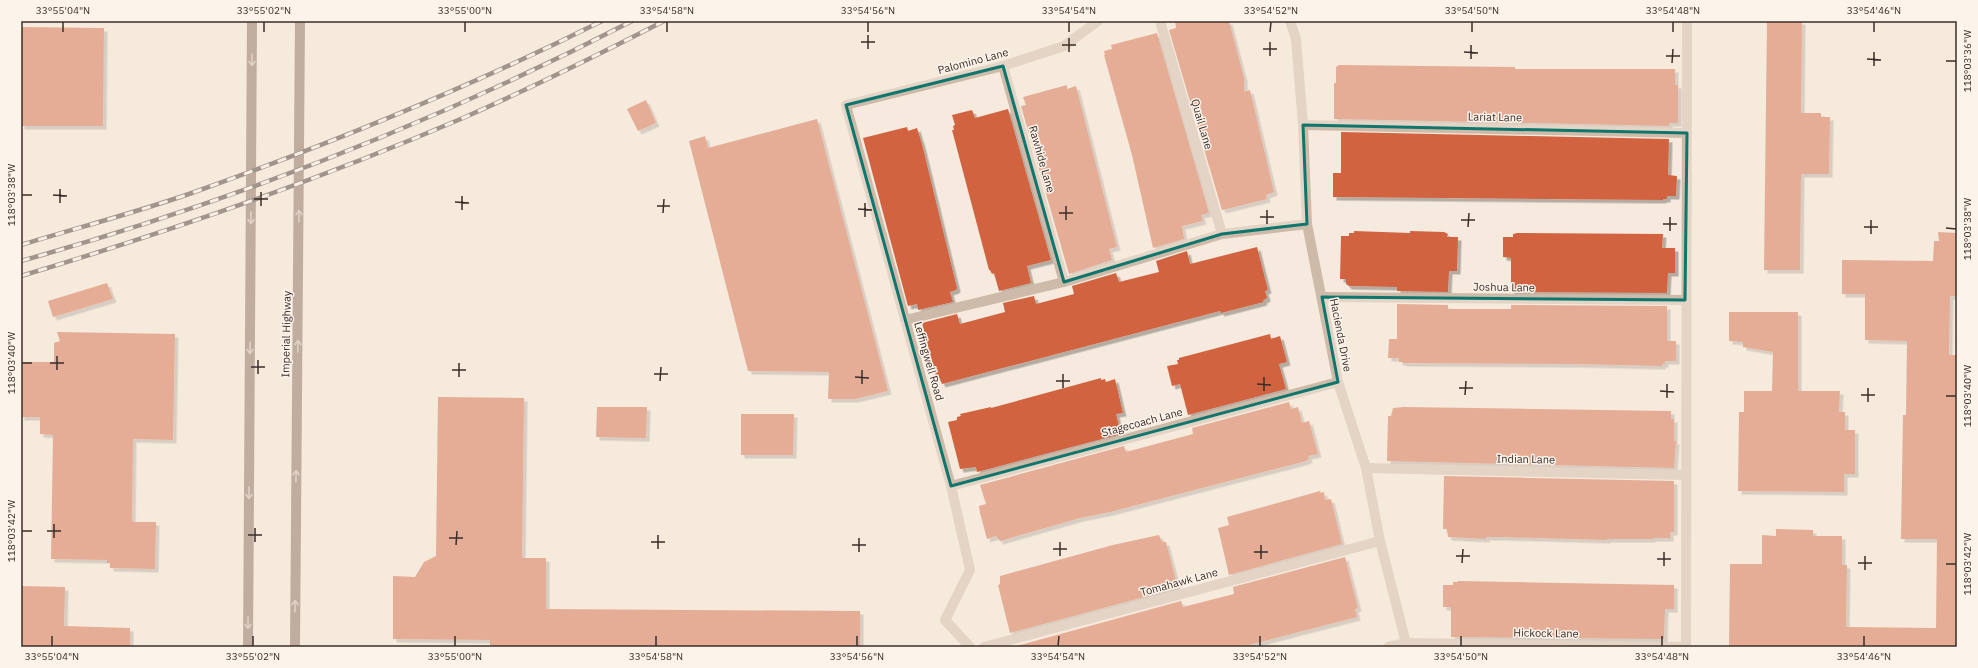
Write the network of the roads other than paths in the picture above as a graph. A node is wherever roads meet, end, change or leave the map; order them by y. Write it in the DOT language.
graph roads {
  1 [pos="252,21"];
  2 [pos="300,21"];
  3 [pos="1098,21"];
  4 [pos="1160,21"];
  5 [pos="1290,21"];
  6 [pos="1687,21"];
  7 [pos="1003,66"];
  8 [pos="846,105"];
  9 [pos="1303,125"];
  10 [pos="1687,133"];
  11 [pos="1307,224"];
  12 [pos="1222,234"];
  13 [pos="1064,282"];
  14 [pos="1322,297"];
  15 [pos="1686,300"];
  16 [pos="905,320"];
  17 [pos="1338,382"];
  18 [pos="1366,468"];
  19 [pos="1685,474"];
  20 [pos="951,486"];
  21 [pos="1380,541"];
  22 [pos="1407,645"];
  23 [pos="248,647"];
  24 [pos="295,647"];
  25 [pos="970,647"];
  26 [pos="984,647"];
  27 [pos="1388,647"];
  28 [pos="1686,647"];
  1 -- 23 [label="main road, one-way"];
  24 -- 2 [label="main road, Imperial Highway, one-way"];
  3 -- 7 [label="street, Palomino Lane"];
  4 -- 12 [label="street, Quail Lane"];
  5 -- 9 [label="street, Hacienda Drive"];
  6 -- 10 [label="street"];
  7 -- 8 [label="street, Palomino Lane"];
  7 -- 13 [label="street, Rawhide Lane"];
  8 -- 16 [label="street, Leffingwell Road"];
  9 -- 10 [label="street, Lariat Lane"];
  9 -- 11 [label="street, Hacienda Drive"];
  10 -- 15 [label="street"];
  11 -- 12 [label="street"];
  11 -- 14 [label="street, Hacienda Drive"];
  12 -- 13 [label="street"];
  13 -- 16 [label="street"];
  14 -- 15 [label="street, Joshua Lane"];
  14 -- 17 [label="street, Hacienda Drive"];
  15 -- 19 [label="street"];
  16 -- 20 [label="street, Leffingwell Road"];
  17 -- 18 [label="street, Hacienda Drive"];
  17 -- 20 [label="street, Stagecoach Lane"];
  18 -- 19 [label="street, Indian Lane"];
  18 -- 21 [label="street, Hacienda Drive"];
  19 -- 28 [label="street"];
  20 -- 25 [label="street, Leffingwell Road"];
  21 -- 22 [label="street, Hacienda Drive"];
  21 -- 26 [label="street, Tomahawk Lane"];
  22 -- 27 [label="street, Hickock Lane"];
  22 -- 28 [label="street, Hickock Lane"];
}
